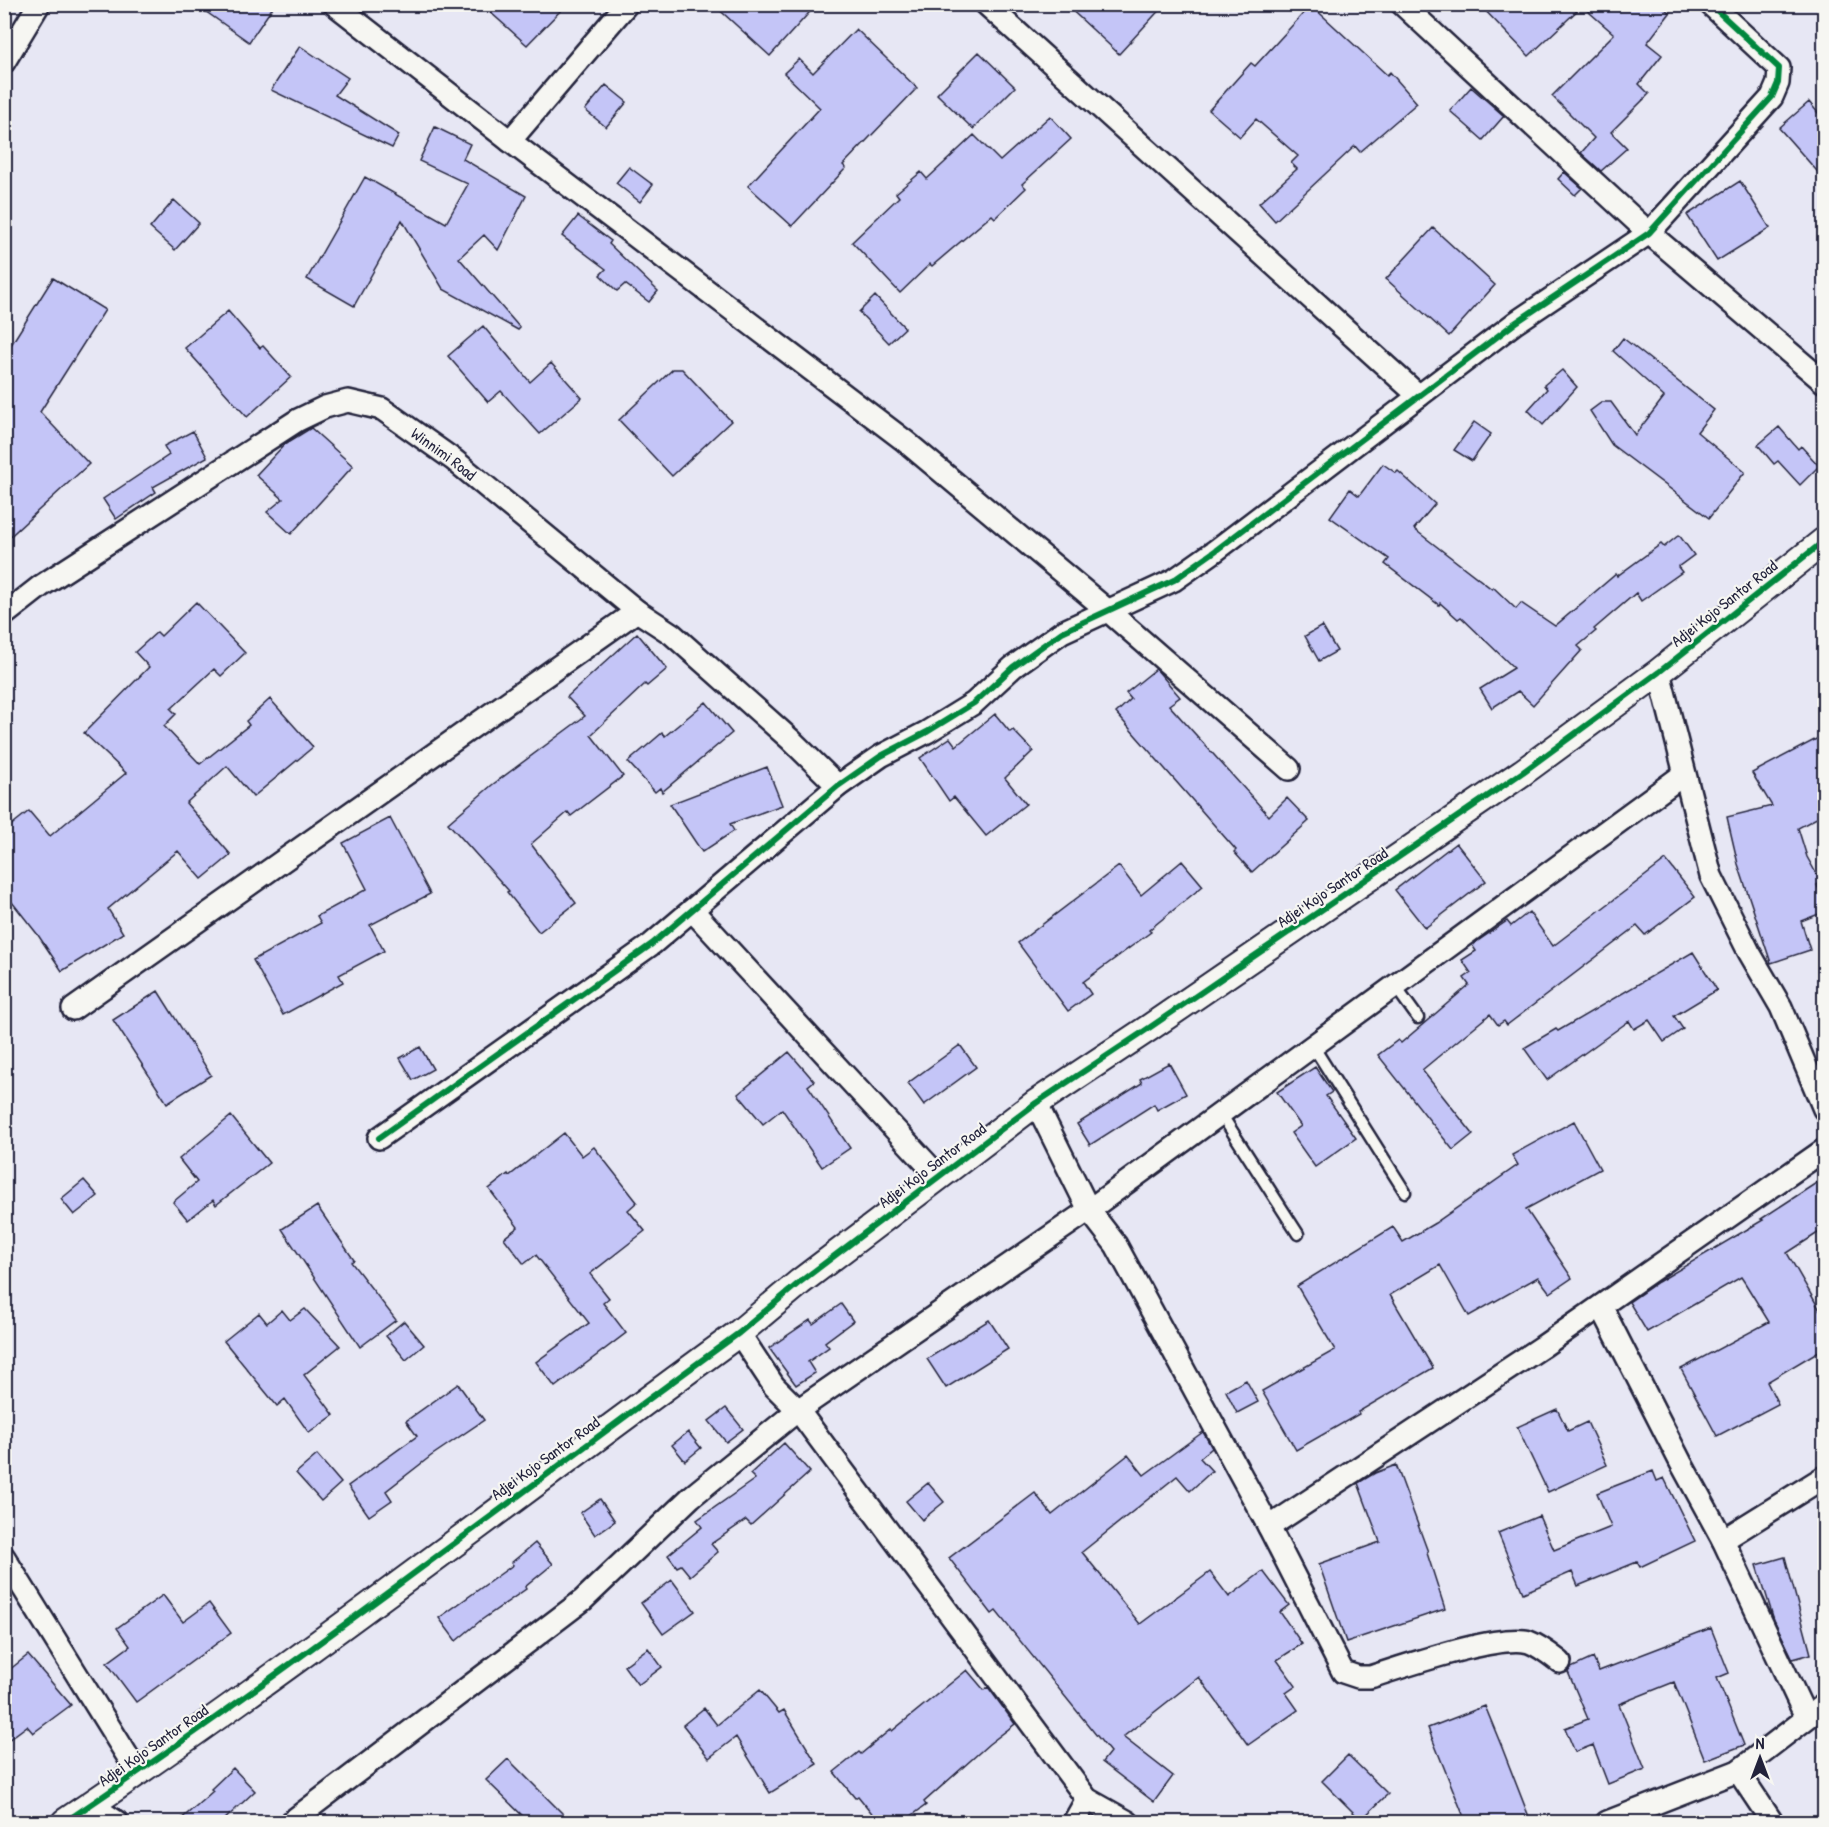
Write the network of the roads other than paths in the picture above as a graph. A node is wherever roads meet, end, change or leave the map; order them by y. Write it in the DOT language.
graph roads {
  1 [pos="39,4"];
  2 [pos="334,4"];
  3 [pos="627,4"];
  4 [pos="986,4"];
  5 [pos="1402,4"];
  6 [pos="1710,4"];
  7 [pos="4,62"];
  8 [pos="510,141"];
  9 [pos="1649,233"];
  10 [pos="1824,382"];
  11 [pos="1419,396"];
  12 [pos="1824,541"];
  13 [pos="1107,610"];
  14 [pos="638,611"];
  15 [pos="4,615"];
  16 [pos="1659,672"];
  17 [pos="1289,769"];
  18 [pos="1684,774"];
  19 [pos="838,786"];
  20 [pos="692,910"];
  21 [pos="1395,986"];
  22 [pos="73,1009"];
  23 [pos="1418,1018"];
  24 [pos="1313,1046"];
  25 [pos="1819,1081"];
  26 [pos="1036,1103"];
  27 [pos="1824,1109"];
  28 [pos="1221,1114"];
  29 [pos="379,1138"];
  30 [pos="1824,1150"];
  31 [pos="939,1177"];
  32 [pos="1405,1192"];
  33 [pos="1089,1210"];
  34 [pos="1298,1234"];
  35 [pos="1601,1306"];
  36 [pos="739,1333"];
  37 [pos="798,1410"];
  38 [pos="1824,1477"];
  39 [pos="1269,1527"];
  40 [pos="1723,1540"];
  41 [pos="4,1557"];
  42 [pos="1560,1662"];
  43 [pos="1824,1705"];
  44 [pos="1806,1717"];
  45 [pos="1738,1771"];
  46 [pos="138,1773"];
  47 [pos="1087,1799"];
  48 [pos="91,1805"];
  49 [pos="65,1822"];
  50 [pos="117,1822"];
  51 [pos="291,1822"];
  52 [pos="1074,1822"];
  53 [pos="1128,1822"];
  54 [pos="1607,1822"];
  55 [pos="1772,1822"];
  1 -- 7 [label="street"];
  2 -- 8 [label="street"];
  3 -- 8 [label="street"];
  4 -- 11 [label="street"];
  5 -- 9 [label="street"];
  6 -- 9 [label="street"];
  8 -- 13 [label="street"];
  9 -- 10 [label="street"];
  9 -- 11 [label="street"];
  11 -- 13 [label="street"];
  12 -- 16 [label="street, Adjei Kojo Santor Road"];
  13 -- 17 [label="street"];
  13 -- 19 [label="street"];
  14 -- 15 [label="street, Winnimi Road"];
  14 -- 19 [label="street, Winnimi Road"];
  14 -- 22 [label="street"];
  16 -- 18 [label="street"];
  16 -- 26 [label="street, Adjei Kojo Santor Road"];
  18 -- 21 [label="street"];
  18 -- 25 [label="street"];
  19 -- 20 [label="street"];
  20 -- 29 [label="street"];
  20 -- 31 [label="street"];
  21 -- 23 [label="lane"];
  21 -- 24 [label="street"];
  24 -- 28 [label="street"];
  24 -- 32 [label="lane"];
  25 -- 27 [label="street"];
  26 -- 31 [label="street, Adjei Kojo Santor Road"];
  26 -- 33 [label="street"];
  28 -- 33 [label="street"];
  28 -- 34 [label="lane"];
  30 -- 35 [label="street"];
  31 -- 36 [label="street, Adjei Kojo Santor Road"];
  33 -- 37 [label="street"];
  33 -- 39 [label="street"];
  35 -- 39 [label="street"];
  35 -- 40 [label="street"];
  36 -- 37 [label="street"];
  36 -- 46 [label="street, Adjei Kojo Santor Road"];
  37 -- 47 [label="street"];
  37 -- 51 [label="street"];
  38 -- 40 [label="street"];
  39 -- 42 [label="street"];
  40 -- 44 [label="street"];
  41 -- 46 [label="street"];
  43 -- 44 [label="street"];
  44 -- 45 [label="street"];
  45 -- 54 [label="street"];
  45 -- 55 [label="street"];
  46 -- 48 [label="street, Adjei Kojo Santor Road"];
  47 -- 52 [label="street"];
  47 -- 53 [label="street"];
  48 -- 49 [label="street, Adjei Kojo Santor Road"];
  48 -- 50 [label="street"];
}
